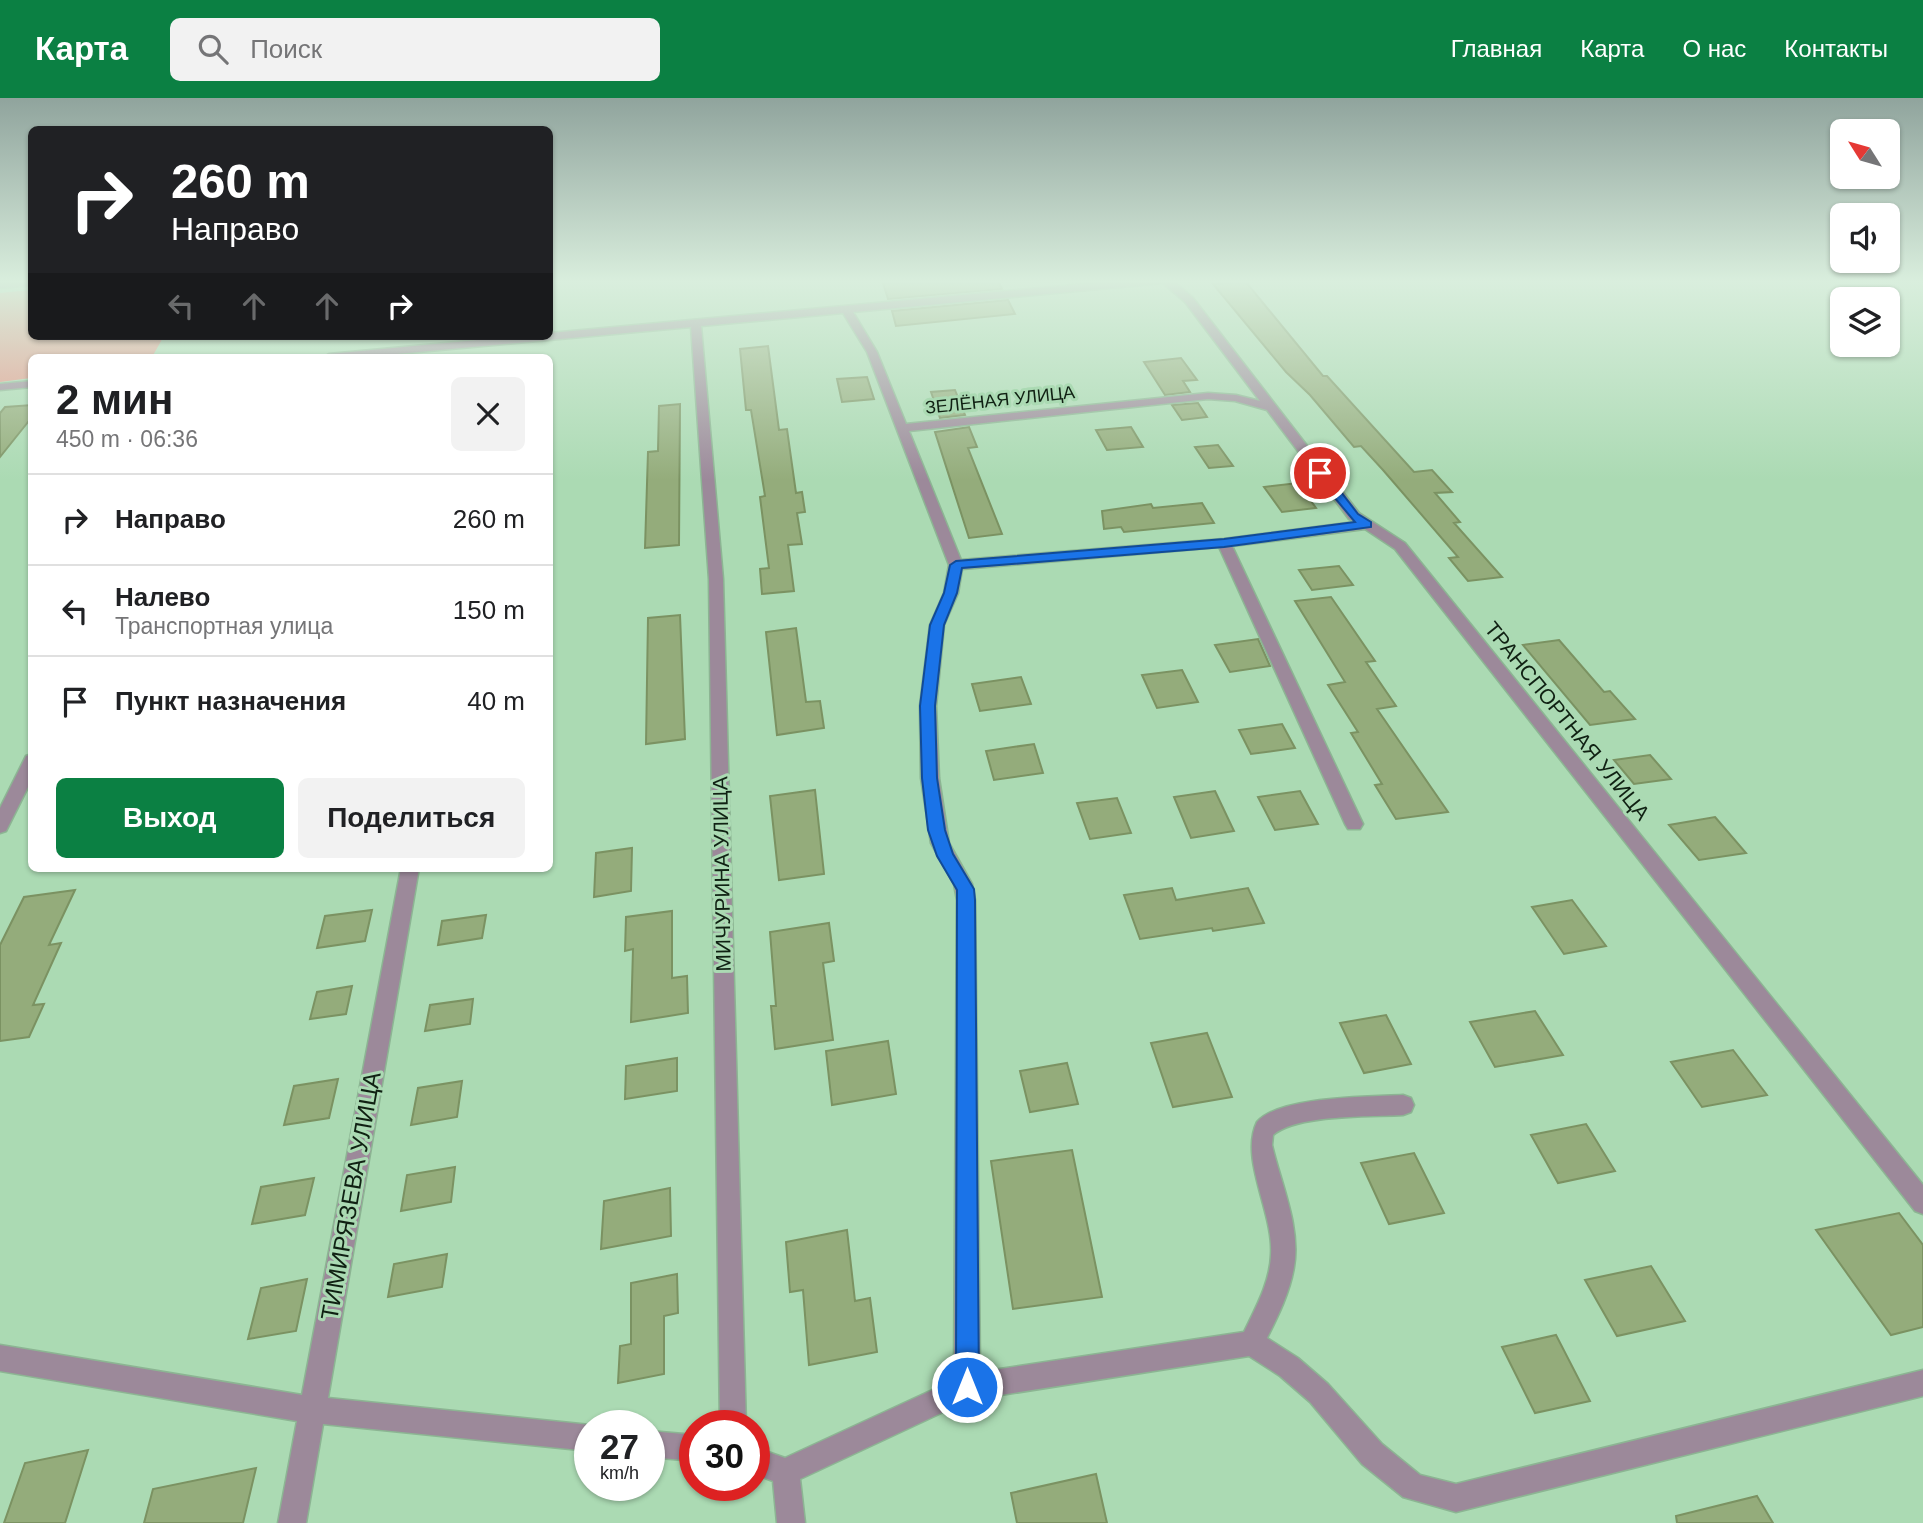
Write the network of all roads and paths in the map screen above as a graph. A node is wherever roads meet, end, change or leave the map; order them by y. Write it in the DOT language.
graph roads {
  1 [pos="407,346"];
  2 [pos="698,346"];
  3 [pos="869,346"];
  4 [pos="1224,346"];
  5 [pos="351,354"];
  6 [pos="28,384"];
  7 [pos="0,387"];
  8 [pos="1269,407"];
  9 [pos="902,428"];
  10 [pos="1366,525"];
  11 [pos="1224,543"];
  12 [pos="956,565"];
  13 [pos="28,768"];
  14 [pos="1354,824"];
  15 [pos="0,826"];
  16 [pos="409,872"];
  17 [pos="1403,1105"];
  18 [pos="1923,1203"];
  19 [pos="1252,1343"];
  20 [pos="0,1358"];
  21 [pos="1923,1383"];
  22 [pos="967,1387"];
  23 [pos="312,1410"];
  24 [pos="733,1410"];
  25 [pos="574,1436"];
  26 [pos="770,1466"];
  27 [pos="786,1472"];
  28 [pos="292,1523"];
  29 [pos="791,1523"];
  1 -- 5 [label="street"];
  2 -- 24 [label="street, МИЧУРИНА УЛИЦА"];
  3 -- 9 [label="street"];
  4 -- 8 [label="street, ТРАНСПОРТНАЯ УЛИЦА"];
  6 -- 7 [label="street"];
  8 -- 9 [label="street, ЗЕЛЁНАЯ УЛИЦА"];
  8 -- 10 [label="street, ТРАНСПОРТНАЯ УЛИЦА"];
  9 -- 12 [label="street"];
  10 -- 11 [label="street"];
  10 -- 18 [label="street, ТРАНСПОРТНАЯ УЛИЦА"];
  11 -- 12 [label="street"];
  11 -- 14 [label="street"];
  12 -- 22 [label="street"];
  13 -- 15 [label="street"];
  16 -- 23 [label="street, ТИМИРЯЗЕВА УЛИЦА"];
  17 -- 19 [label="street"];
  19 -- 21 [label="street"];
  19 -- 22 [label="street"];
  20 -- 23 [label="street"];
  22 -- 27 [label="street"];
  23 -- 25 [label="street"];
  23 -- 28 [label="street, ТИМИРЯЗЕВА УЛИЦА"];
  26 -- 27 [label="street"];
  27 -- 29 [label="street"];
}
